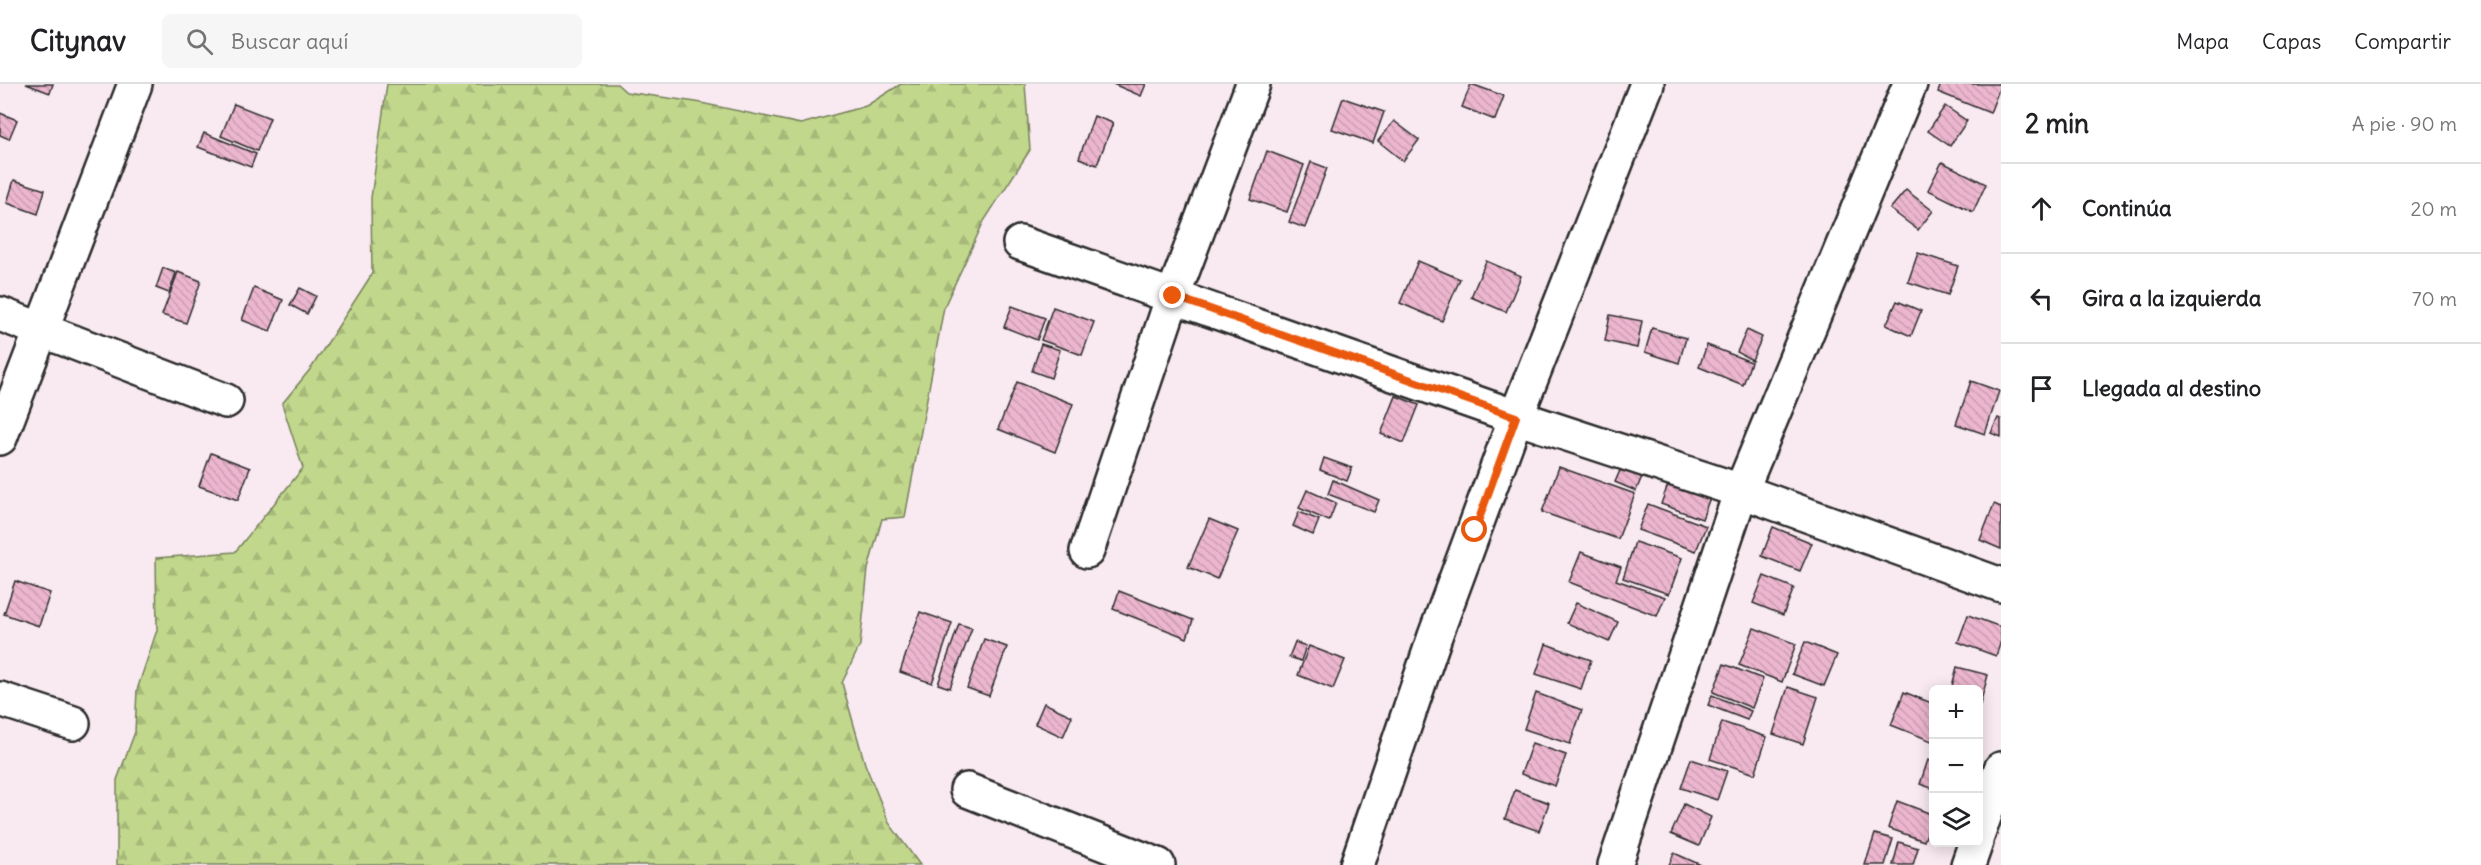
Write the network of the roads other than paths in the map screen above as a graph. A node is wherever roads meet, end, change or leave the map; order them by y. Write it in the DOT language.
graph roads {
  1 [pos="135,84"];
  2 [pos="1252,84"];
  3 [pos="1647,84"];
  4 [pos="1910,84"];
  5 [pos="1020,243"];
  6 [pos="1173,296"];
  7 [pos="0,314"];
  8 [pos="41,329"];
  9 [pos="226,401"];
  10 [pos="1516,417"];
  11 [pos="0,438"];
  12 [pos="1741,491"];
  13 [pos="1087,551"];
  14 [pos="2001,585"];
  15 [pos="0,699"];
  16 [pos="73,723"];
  17 [pos="2001,769"];
  18 [pos="967,790"];
  19 [pos="1983,820"];
  20 [pos="1975,847"];
  21 [pos="1158,865"];
  22 [pos="1357,865"];
  23 [pos="1614,865"];
  24 [pos="1968,865"];
  1 -- 8 [label="street"];
  2 -- 6 [label="street"];
  3 -- 10 [label="street"];
  4 -- 12 [label="street"];
  5 -- 6 [label="street"];
  6 -- 10 [label="street"];
  6 -- 13 [label="street"];
  7 -- 8 [label="street"];
  8 -- 9 [label="street"];
  8 -- 11 [label="street"];
  10 -- 12 [label="street"];
  10 -- 22 [label="street"];
  12 -- 14 [label="street"];
  12 -- 23 [label="street"];
  15 -- 16 [label="street"];
  17 -- 19 [label="street"];
  18 -- 21 [label="street"];
  20 -- 24 [label="street"];
}
